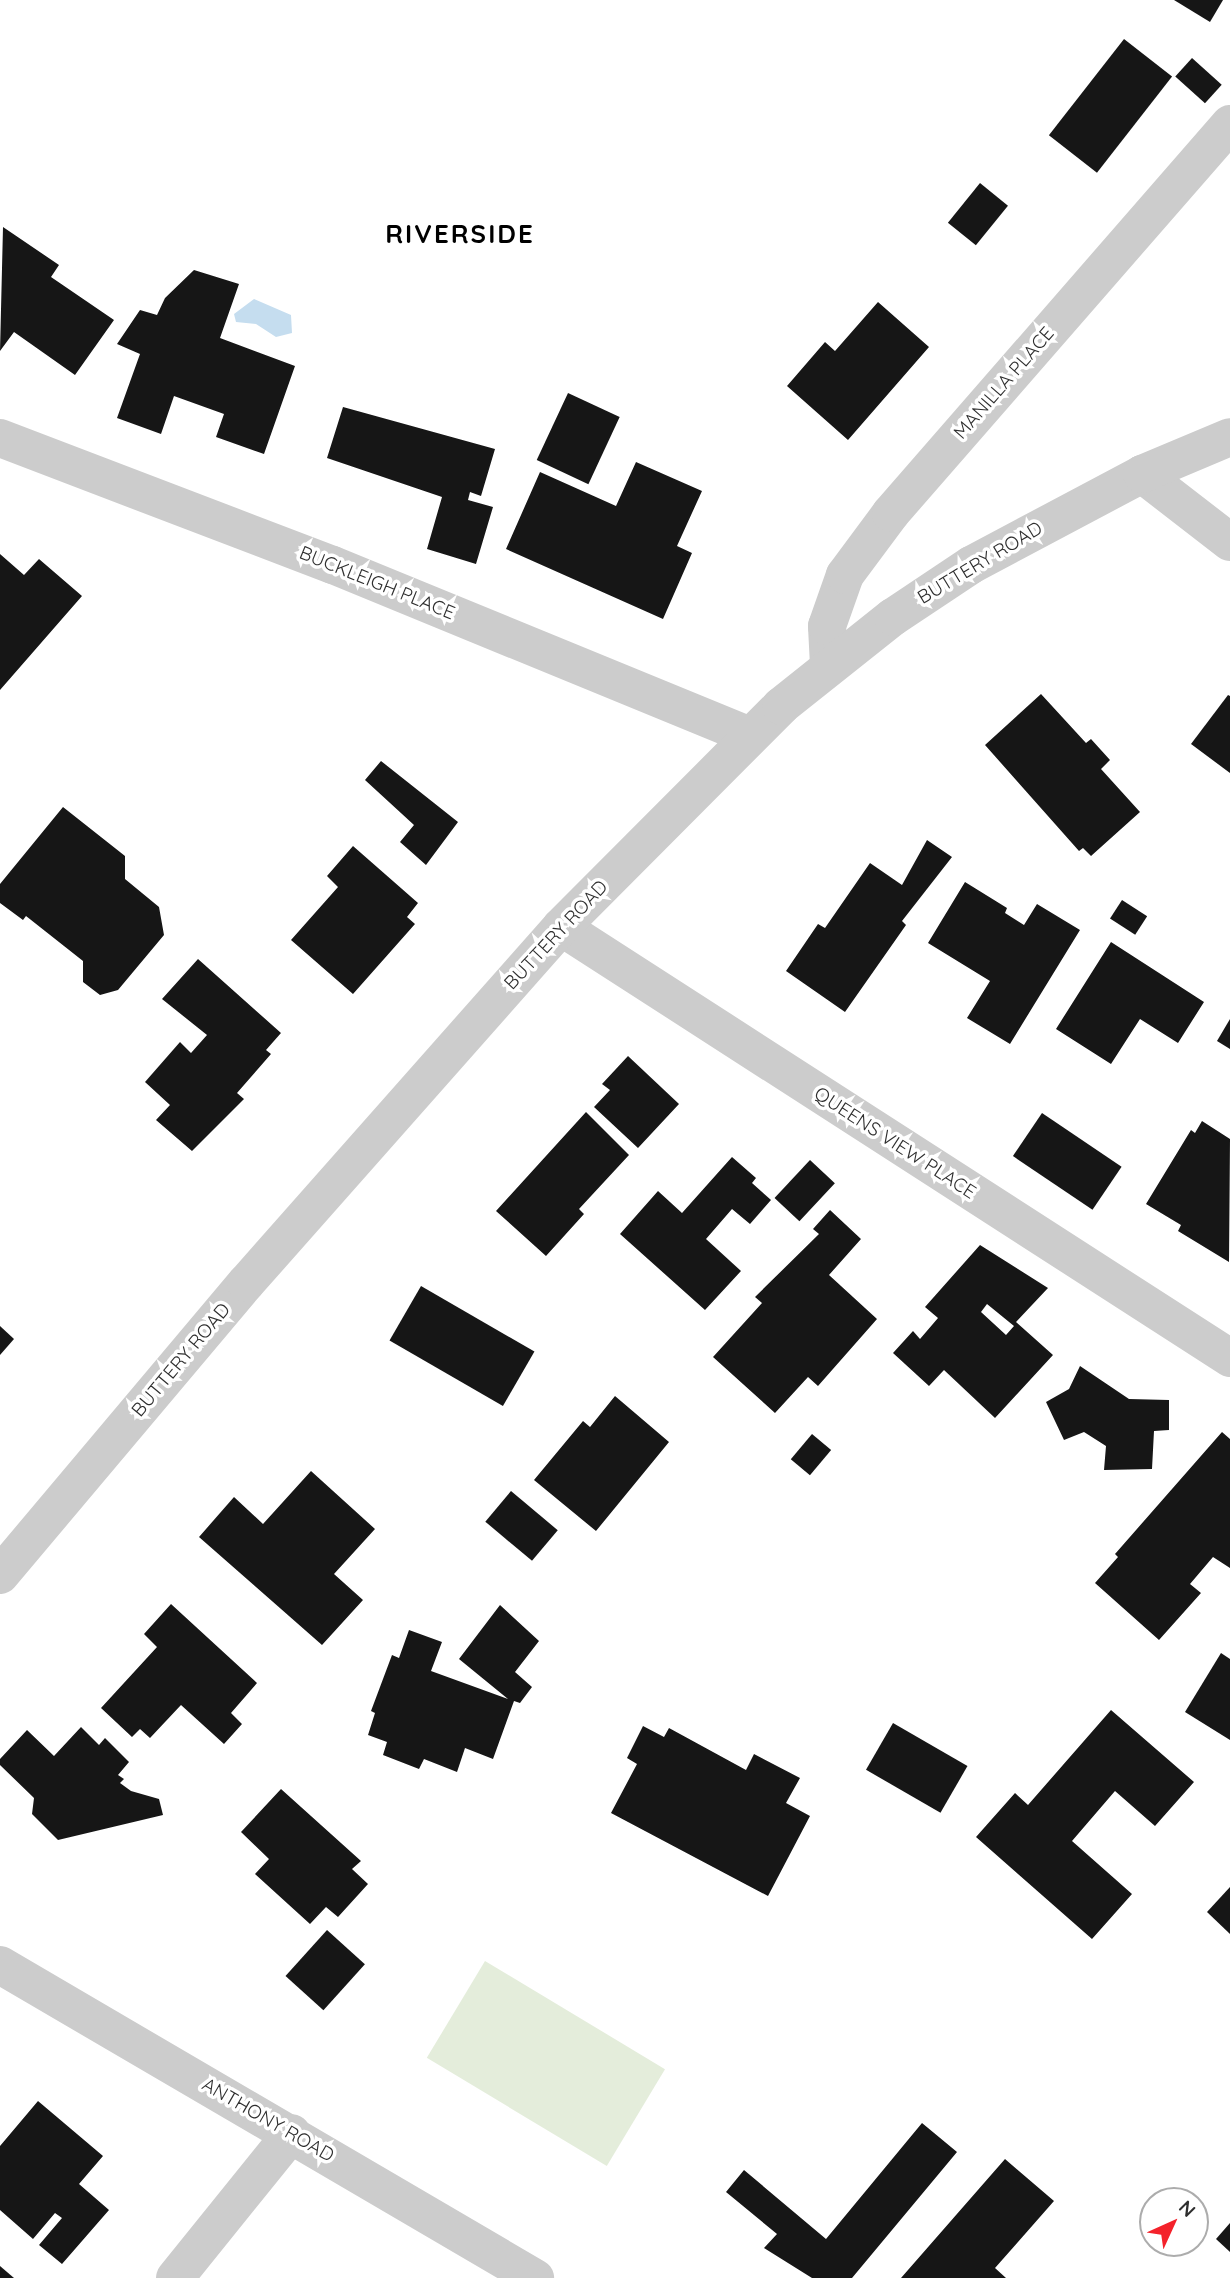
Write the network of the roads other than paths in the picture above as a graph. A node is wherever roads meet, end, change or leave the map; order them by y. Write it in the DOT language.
graph roads {
  1 [pos="1230,124"];
  2 [pos="1230,437"];
  3 [pos="0,438"];
  4 [pos="1142,474"];
  5 [pos="1230,542"];
  6 [pos="829,665"];
  7 [pos="750,736"];
  8 [pos="561,927"];
  9 [pos="1230,1358"];
  10 [pos="0,1575"];
  11 [pos="0,1965"];
  12 [pos="292,2133"];
  13 [pos="175,2278"];
  14 [pos="535,2278"];
  1 -- 6 [label="street, MANILLA PLACE"];
  2 -- 4 [label="street, BUTTERY ROAD"];
  3 -- 7 [label="street, BUCKLEIGH PLACE"];
  4 -- 5 [label="street"];
  4 -- 6 [label="street, BUTTERY ROAD"];
  6 -- 7 [label="street, BUTTERY ROAD"];
  7 -- 8 [label="street, BUTTERY ROAD"];
  8 -- 9 [label="street, QUEENS VIEW PLACE"];
  8 -- 10 [label="street, BUTTERY ROAD"];
  11 -- 12 [label="street, ANTHONY ROAD"];
  12 -- 13 [label="street"];
  12 -- 14 [label="street, ANTHONY ROAD"];
}
